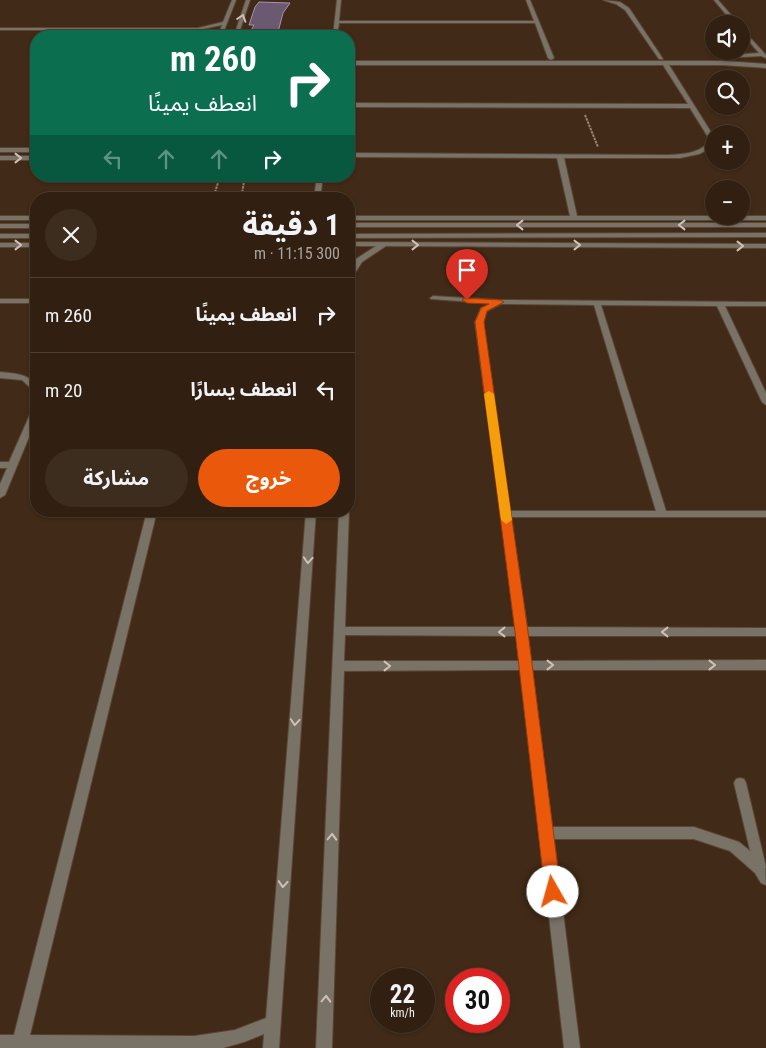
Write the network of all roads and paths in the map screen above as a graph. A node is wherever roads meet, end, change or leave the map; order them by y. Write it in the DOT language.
graph roads {
  1 [pos="234,0"];
  2 [pos="248,0"];
  3 [pos="339,0"];
  4 [pos="528,0"];
  5 [pos="606,0"];
  6 [pos="716,0"];
  7 [pos="729,15"];
  8 [pos="336,22"];
  9 [pos="537,22"];
  10 [pos="225,23"];
  11 [pos="0,29"];
  12 [pos="66,30"];
  13 [pos="203,30"];
  14 [pos="222,30"];
  15 [pos="238,30"];
  16 [pos="335,30"];
  17 [pos="0,34"];
  18 [pos="30,34"];
  19 [pos="750,40"];
  20 [pos="764,56"];
  21 [pos="355,58"];
  22 [pos="551,58"];
  23 [pos="663,60"];
  24 [pos="355,64"];
  25 [pos="766,66"];
  26 [pos="355,105"];
  27 [pos="582,106"];
  28 [pos="692,106"];
  29 [pos="0,150"];
  30 [pos="30,150"];
  31 [pos="355,156"];
  32 [pos="560,156"];
  33 [pos="602,156"];
  34 [pos="0,158"];
  35 [pos="30,158"];
  36 [pos="766,210"];
  37 [pos="750,215"];
  38 [pos="0,218"];
  39 [pos="30,218"];
  40 [pos="355,218"];
  41 [pos="574,218"];
  42 [pos="705,218"];
  43 [pos="750,218"];
  44 [pos="766,218"];
  45 [pos="491,222"];
  46 [pos="766,225"];
  47 [pos="0,226"];
  48 [pos="30,226"];
  49 [pos="355,226"];
  50 [pos="766,235"];
  51 [pos="0,236"];
  52 [pos="30,236"];
  53 [pos="355,236"];
  54 [pos="355,244"];
  55 [pos="384,244"];
  56 [pos="0,245"];
  57 [pos="30,245"];
  58 [pos="766,246"];
  59 [pos="355,265"];
  60 [pos="433,298"];
  61 [pos="0,301"];
  62 [pos="30,301"];
  63 [pos="500,302"];
  64 [pos="597,303"];
  65 [pos="720,304"];
  66 [pos="766,304"];
  67 [pos="0,375"];
  68 [pos="30,382"];
  69 [pos="766,402"];
  70 [pos="30,424"];
  71 [pos="0,465"];
  72 [pos="13,465"];
  73 [pos="0,495"];
  74 [pos="506,514"];
  75 [pos="662,514"];
  76 [pos="766,514"];
  77 [pos="151,517"];
  78 [pos="311,517"];
  79 [pos="344,517"];
  80 [pos="340,632"];
  81 [pos="522,632"];
  82 [pos="766,632"];
  83 [pos="766,665"];
  84 [pos="338,666"];
  85 [pos="526,666"];
  86 [pos="740,783"];
  87 [pos="546,833"];
  88 [pos="763,873"];
  89 [pos="273,1022"];
  90 [pos="0,1043"];
  91 [pos="20,1043"];
  92 [pos="271,1048"];
  93 [pos="324,1048"];
  94 [pos="572,1048"];
  1 -- 10 [label="street"];
  15 -- 2 [label="street, one-way"];
  3 -- 8 [label="street"];
  4 -- 9 [label="street"];
  5 -- 23 [label="street"];
  6 -- 7 [label="street"];
  8 -- 9 [label="street"];
  8 -- 16 [label="street"];
  9 -- 22 [label="street"];
  10 -- 13 [label="street"];
  10 -- 14 [label="street"];
  11 -- 12 [label="street"];
  17 -- 18 [label="street"];
  19 -- 20 [label="street"];
  20 -- 23 [label="street"];
  21 -- 22 [label="street"];
  22 -- 23 [label="street"];
  23 -- 24 [label="street"];
  23 -- 25 [label="street"];
  23 -- 28 [label="street"];
  26 -- 27 [label="street"];
  27 -- 28 [label="street"];
  27 -- 33 [label="path"];
  28 -- 33 [label="street"];
  29 -- 30 [label="street"];
  31 -- 32 [label="street"];
  32 -- 33 [label="street"];
  32 -- 41 [label="street"];
  34 -- 35 [label="street, one-way"];
  36 -- 37 [label="street"];
  38 -- 39 [label="street"];
  40 -- 45 [label="street"];
  41 -- 42 [label="street"];
  41 -- 45 [label="street"];
  43 -- 44 [label="street"];
  46 -- 45 [label="street, one-way"];
  45 -- 49 [label="street"];
  47 -- 48 [label="street"];
  50 -- 53 [label="street"];
  51 -- 52 [label="street"];
  54 -- 55 [label="street"];
  55 -- 58 [label="street, one-way"];
  55 -- 59 [label="street"];
  56 -- 57 [label="street, one-way"];
  60 -- 63 [label="lane"];
  61 -- 62 [label="street"];
  63 -- 64 [label="street"];
  63 -- 74 [label="street"];
  64 -- 65 [label="street"];
  64 -- 75 [label="street"];
  65 -- 66 [label="street"];
  65 -- 69 [label="street"];
  67 -- 68 [label="street"];
  70 -- 72 [label="street"];
  71 -- 72 [label="street"];
  72 -- 73 [label="street"];
  74 -- 75 [label="street"];
  74 -- 81 [label="street"];
  75 -- 76 [label="street"];
  77 -- 91 [label="street"];
  78 -- 89 [label="street, one-way"];
  79 -- 80 [label="street"];
  81 -- 80 [label="street, one-way"];
  80 -- 84 [label="street"];
  82 -- 81 [label="street, one-way"];
  81 -- 85 [label="street"];
  85 -- 83 [label="street, one-way"];
  84 -- 85 [label="street, one-way"];
  93 -- 84 [label="street, one-way"];
  85 -- 87 [label="street"];
  86 -- 88 [label="lane"];
  87 -- 88 [label="street"];
  87 -- 94 [label="street"];
  89 -- 91 [label="street"];
  89 -- 92 [label="street"];
  90 -- 91 [label="street"];
}
